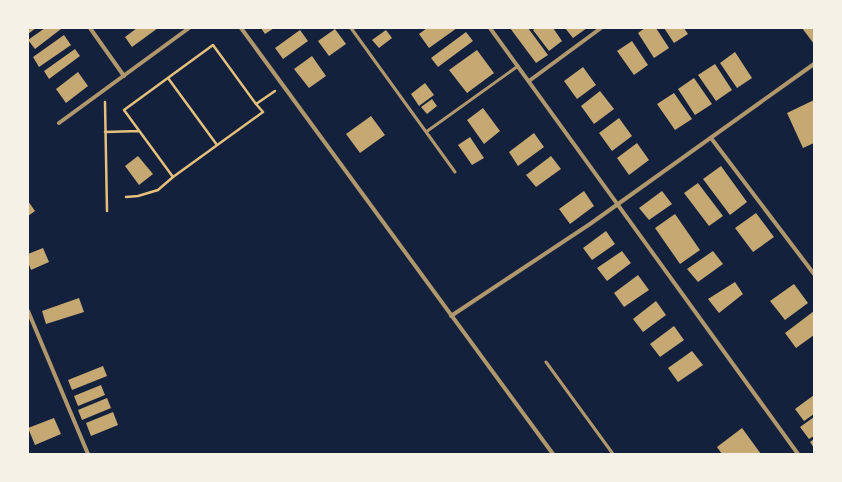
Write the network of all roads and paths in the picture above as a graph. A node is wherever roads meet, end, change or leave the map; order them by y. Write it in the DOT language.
graph roads {
  1 [pos="90,28"];
  2 [pos="189,28"];
  3 [pos="241,28"];
  4 [pos="351,28"];
  5 [pos="490,28"];
  6 [pos="602,28"];
  7 [pos="814,64"];
  8 [pos="518,66"];
  9 [pos="124,76"];
  10 [pos="168,78"];
  11 [pos="529,80"];
  12 [pos="284,86"];
  13 [pos="105,89"];
  14 [pos="256,104"];
  15 [pos="59,123"];
  16 [pos="106,132"];
  17 [pos="140,132"];
  18 [pos="426,132"];
  19 [pos="711,138"];
  20 [pos="217,145"];
  21 [pos="455,172"];
  22 [pos="173,177"];
  23 [pos="126,197"];
  24 [pos="618,205"];
  25 [pos="107,211"];
  26 [pos="814,274"];
  27 [pos="28,312"];
  28 [pos="451,316"];
  29 [pos="546,362"];
  30 [pos="88,454"];
  31 [pos="553,454"];
  32 [pos="613,454"];
  33 [pos="798,454"];
  1 -- 9 [label="street"];
  2 -- 9 [label="street"];
  3 -- 12 [label="street"];
  4 -- 18 [label="lane"];
  5 -- 8 [label="street"];
  6 -- 11 [label="street"];
  7 -- 19 [label="street"];
  8 -- 11 [label="street"];
  8 -- 18 [label="lane"];
  9 -- 13 [label="street"];
  10 -- 14 [label="path"];
  10 -- 17 [label="path"];
  10 -- 20 [label="path"];
  11 -- 24 [label="street"];
  12 -- 14 [label="path"];
  12 -- 28 [label="street"];
  13 -- 15 [label="street"];
  13 -- 16 [label="path"];
  14 -- 20 [label="path"];
  16 -- 17 [label="path"];
  16 -- 25 [label="path"];
  17 -- 22 [label="path"];
  18 -- 21 [label="lane"];
  19 -- 24 [label="street"];
  19 -- 26 [label="street"];
  20 -- 22 [label="path"];
  22 -- 23 [label="path"];
  24 -- 28 [label="street"];
  24 -- 33 [label="street"];
  27 -- 30 [label="street"];
  28 -- 31 [label="street"];
  29 -- 32 [label="lane"];
}
